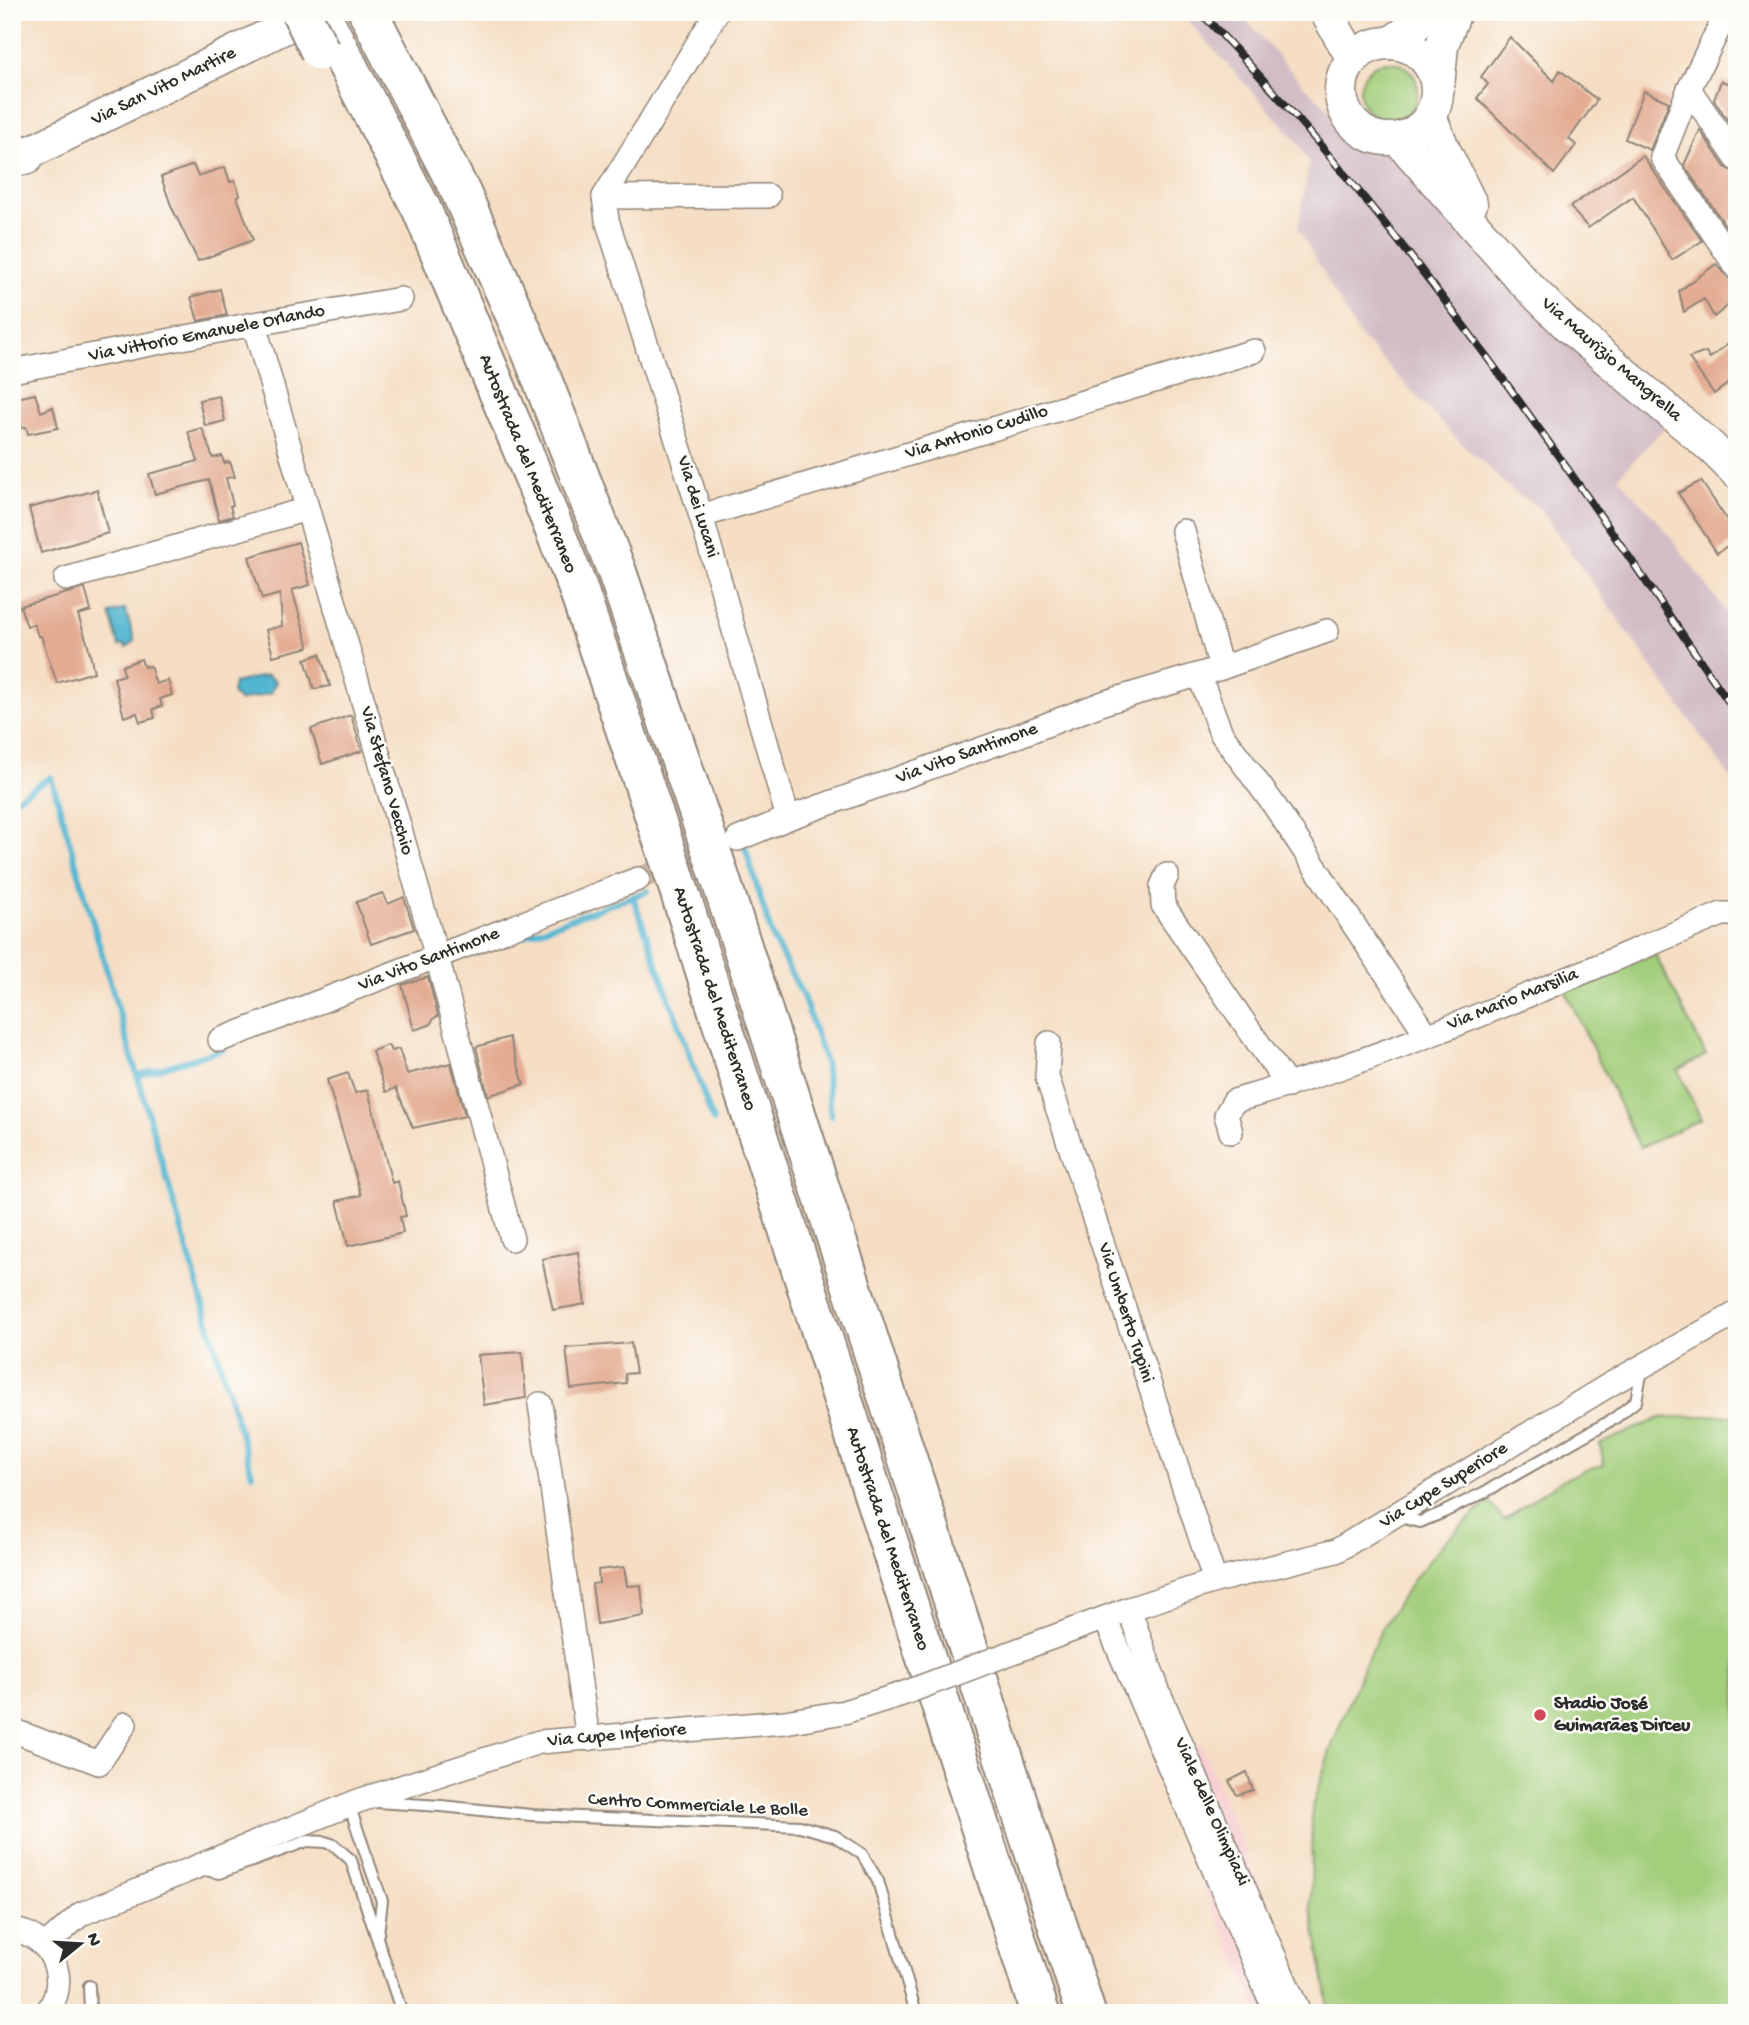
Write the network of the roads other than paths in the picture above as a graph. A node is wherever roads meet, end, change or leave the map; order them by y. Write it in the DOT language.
graph roads {
  1 [pos="301,12"];
  2 [pos="318,12"];
  3 [pos="717,12"];
  4 [pos="1326,12"];
  5 [pos="1343,12"];
  6 [pos="1428,12"];
  7 [pos="1455,12"];
  8 [pos="1727,12"];
  9 [pos="386,20"];
  10 [pos="1372,49"];
  11 [pos="331,53"];
  12 [pos="1689,89"];
  13 [pos="1434,106"];
  14 [pos="1398,139"];
  15 [pos="17,158"];
  16 [pos="1737,159"];
  17 [pos="768,196"];
  18 [pos="604,197"];
  19 [pos="1490,243"];
  20 [pos="1737,268"];
  21 [pos="401,299"];
  22 [pos="254,324"];
  23 [pos="1254,351"];
  24 [pos="12,371"];
  25 [pos="1737,473"];
  26 [pos="307,509"];
  27 [pos="701,516"];
  28 [pos="1183,531"];
  29 [pos="66,579"];
  30 [pos="1327,631"];
  31 [pos="1221,668"];
  32 [pos="1199,675"];
  33 [pos="788,818"];
  34 [pos="738,839"];
  35 [pos="1167,876"];
  36 [pos="638,879"];
  37 [pos="1737,914"];
  38 [pos="438,957"];
  39 [pos="1427,1035"];
  40 [pos="220,1040"];
  41 [pos="1049,1042"];
  42 [pos="1288,1086"];
  43 [pos="1231,1132"];
  44 [pos="512,1238"];
  45 [pos="1734,1319"];
  46 [pos="1643,1366"];
  47 [pos="540,1404"];
  48 [pos="1395,1516"];
  49 [pos="1215,1581"];
  50 [pos="1129,1609"];
  51 [pos="1105,1618"];
  52 [pos="125,1724"];
  53 [pos="12,1730"];
  54 [pos="588,1739"];
  55 [pos="354,1803"];
  56 [pos="194,1868"];
  57 [pos="15,1930"];
  58 [pos="378,1937"];
  59 [pos="45,1946"];
  60 [pos="89,1986"];
  61 [pos="51,2006"];
  62 [pos="90,2013"];
  63 [pos="402,2013"];
  64 [pos="916,2013"];
  65 [pos="1040,2013"];
  66 [pos="1086,2013"];
  67 [pos="1276,2013"];
  68 [pos="1299,2013"];
  1 -- 11 [label="highway, bridge"];
  2 -- 11 [label="highway"];
  2 -- 15 [label="street, Via San Vito Martire"];
  3 -- 18 [label="street"];
  4 -- 10 [label="street"];
  5 -- 10 [label="street"];
  6 -- 10 [label="street"];
  7 -- 13 [label="street"];
  8 -- 12 [label="street"];
  9 -- 66 [label="highway"];
  10 -- 13 [label="street"];
  10 -- 14 [label="street"];
  11 -- 65 [label="highway, Autostrada del Mediterraneo"];
  12 -- 16 [label="street"];
  12 -- 20 [label="street"];
  13 -- 14 [label="street"];
  13 -- 19 [label="street, Via Maurizio Mangrella"];
  14 -- 19 [label="street, Via Maurizio Mangrella"];
  17 -- 18 [label="street"];
  18 -- 27 [label="street, Via dei Lucani"];
  19 -- 25 [label="street, Via Maurizio Mangrella"];
  21 -- 22 [label="street, Via Vittorio Emanuele Orlando"];
  22 -- 24 [label="street, Via Vittorio Emanuele Orlando"];
  22 -- 26 [label="street, Via Stefano Vecchio"];
  23 -- 27 [label="street, Via Antonio Cudillo"];
  26 -- 29 [label="street"];
  26 -- 38 [label="street, Via Stefano Vecchio"];
  27 -- 33 [label="street, Via dei Lucani"];
  28 -- 31 [label="street"];
  30 -- 31 [label="street, Via Vito Santimone"];
  31 -- 32 [label="street, Via Vito Santimone"];
  32 -- 33 [label="street, Via Vito Santimone"];
  32 -- 39 [label="street"];
  33 -- 34 [label="street, Via Vito Santimone"];
  35 -- 42 [label="street"];
  36 -- 38 [label="street, Via Vito Santimone"];
  37 -- 39 [label="street, Via Mario Marsilia"];
  38 -- 40 [label="street, Via Vito Santimone"];
  38 -- 44 [label="street, Via Stefano Vecchio"];
  39 -- 42 [label="street, Via Mario Marsilia"];
  41 -- 49 [label="street, Via Umberto Tupini"];
  42 -- 43 [label="street, Via Mario Marsilia"];
  45 -- 46 [label="street, Via Cupe Superiore"];
  46 -- 48 [label="street, Via Cupe Superiore"];
  46 -- 48 [label="lane"];
  47 -- 54 [label="street"];
  48 -- 49 [label="street, Via Cupe Superiore"];
  49 -- 50 [label="street, Via Cupe Superiore"];
  50 -- 51 [label="street, Via Cupe Inferiore"];
  50 -- 68 [label="street, Viale delle Olimpiadi"];
  51 -- 54 [label="street, Via Cupe Inferiore, bridge"];
  51 -- 67 [label="street, Viale delle Olimpiadi"];
  52 -- 53 [label="street"];
  54 -- 55 [label="street, Via Cupe Inferiore"];
  55 -- 56 [label="street, Via Cupe Inferiore"];
  55 -- 58 [label="lane"];
  55 -- 64 [label="lane, Centro Commerciale Le Bolle"];
  56 -- 58 [label="lane"];
  56 -- 59 [label="street, Via Cupe Inferiore"];
  57 -- 59 [label="street"];
  58 -- 63 [label="lane"];
  59 -- 61 [label="street"];
  60 -- 62 [label="lane"];
}
